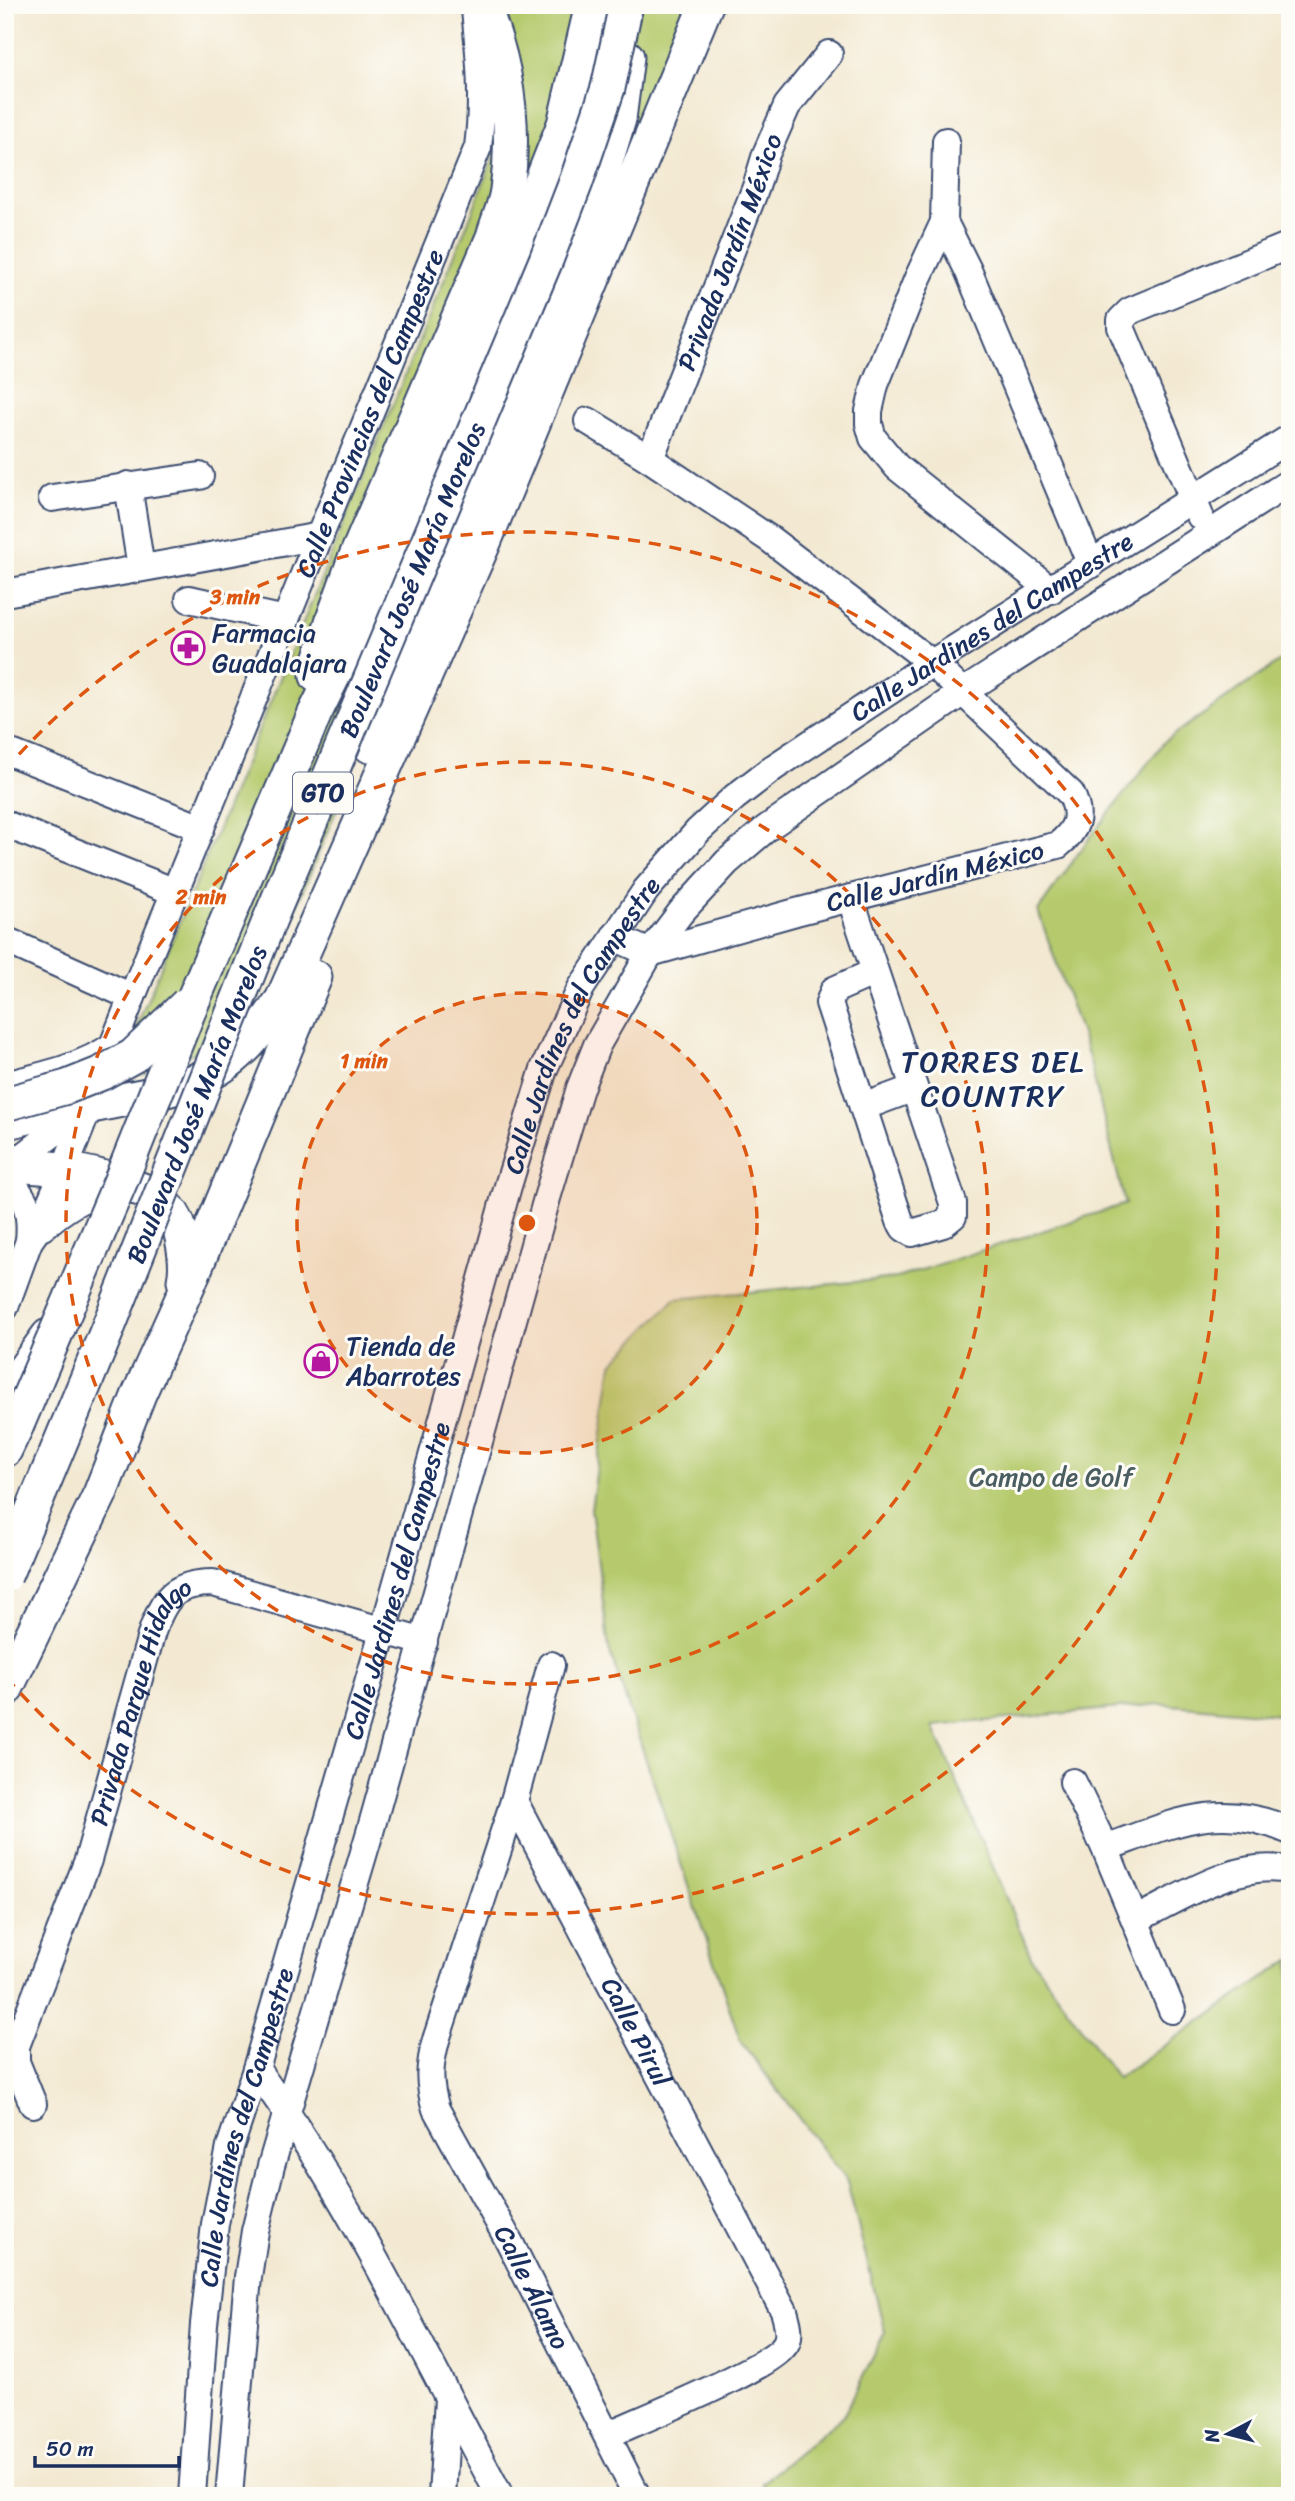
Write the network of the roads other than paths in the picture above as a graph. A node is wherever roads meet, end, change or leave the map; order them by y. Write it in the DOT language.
graph roads {
  1 [pos="475,5"];
  2 [pos="483,5"];
  3 [pos="592,5"];
  4 [pos="629,5"];
  5 [pos="706,5"];
  6 [pos="829,54"];
  7 [pos="946,141"];
  8 [pos="944,222"];
  9 [pos="1290,245"];
  10 [pos="589,421"];
  11 [pos="1290,438"];
  12 [pos="650,459"];
  13 [pos="200,476"];
  14 [pos="1290,482"];
  15 [pos="128,485"];
  16 [pos="52,498"];
  17 [pos="1192,500"];
  18 [pos="1209,533"];
  19 [pos="320,537"];
  20 [pos="483,545"];
  21 [pos="1091,565"];
  22 [pos="141,568"];
  23 [pos="1051,590"];
  24 [pos="5,593"];
  25 [pos="189,599"];
  26 [pos="286,620"];
  27 [pos="932,663"];
  28 [pos="963,692"];
  29 [pos="316,713"];
  30 [pos="14,754"];
  31 [pos="5,824"];
  32 [pos="201,828"];
  33 [pos="175,892"];
  34 [pos="851,898"];
  35 [pos="614,937"];
  36 [pos="5,940"];
  37 [pos="650,954"];
  38 [pos="875,972"];
  39 [pos="132,997"];
  40 [pos="194,998"];
  41 [pos="252,1040"];
  42 [pos="113,1046"];
  43 [pos="5,1085"];
  44 [pos="914,1088"];
  45 [pos="5,1104"];
  46 [pos="87,1107"];
  47 [pos="863,1107"];
  48 [pos="5,1126"];
  49 [pos="10,1169"];
  50 [pos="64,1170"];
  51 [pos="134,1189"];
  52 [pos="35,1232"];
  53 [pos="5,1307"];
  54 [pos="66,1307"];
  55 [pos="176,1311"];
  56 [pos="5,1396"];
  57 [pos="5,1450"];
  58 [pos="5,1576"];
  59 [pos="383,1632"];
  60 [pos="424,1642"];
  61 [pos="551,1665"];
  62 [pos="5,1690"];
  63 [pos="1073,1782"];
  64 [pos="514,1801"];
  65 [pos="1290,1831"];
  66 [pos="1105,1848"];
  67 [pos="1290,1871"];
  68 [pos="1135,1920"];
  69 [pos="1172,2010"];
  70 [pos="10,2053"];
  71 [pos="256,2069"];
  72 [pos="33,2104"];
  73 [pos="288,2112"];
  74 [pos="448,2399"];
  75 [pos="607,2435"];
  76 [pos="192,2496"];
  77 [pos="229,2496"];
  78 [pos="442,2496"];
  79 [pos="500,2496"];
  80 [pos="637,2496"];
  1 -- 19 [label="street, Calle Provincias del Campestre"];
  2 -- 29 [label="main road"];
  3 -- 29 [label="main road, Boulevard José María Morelos / GTO"];
  4 -- 41 [label="main road"];
  4 -- 58 [label="main road, Boulevard José María Morelos / GTO, bridge"];
  5 -- 20 [label="main road"];
  6 -- 12 [label="street, Privada Jardín México"];
  7 -- 8 [label="street"];
  8 -- 21 [label="street"];
  8 -- 23 [label="street"];
  9 -- 17 [label="street"];
  10 -- 12 [label="street, Calle Jardín México"];
  11 -- 17 [label="street, Calle Jardines del Campestre"];
  12 -- 27 [label="street, Calle Jardín México"];
  13 -- 15 [label="street"];
  14 -- 18 [label="street, Calle Jardines del Campestre"];
  15 -- 16 [label="street"];
  15 -- 22 [label="street"];
  17 -- 18 [label="street"];
  17 -- 21 [label="street, Calle Jardines del Campestre"];
  18 -- 28 [label="street, Calle Jardines del Campestre"];
  19 -- 22 [label="street"];
  19 -- 26 [label="street, Calle Provincias del Campestre"];
  20 -- 41 [label="main road"];
  20 -- 55 [label="main road"];
  21 -- 23 [label="street, Calle Jardines del Campestre"];
  22 -- 24 [label="street"];
  23 -- 27 [label="street, Calle Jardines del Campestre"];
  25 -- 26 [label="street"];
  26 -- 32 [label="street, Calle Provincias del Campestre"];
  27 -- 28 [label="street, Calle Jardín México"];
  27 -- 35 [label="street, Calle Jardines del Campestre"];
  28 -- 34 [label="street, Calle Jardín México"];
  28 -- 37 [label="street, Calle Jardines del Campestre"];
  29 -- 40 [label="main road, Boulevard José María Morelos / GTO"];
  30 -- 32 [label="street"];
  31 -- 33 [label="street"];
  32 -- 33 [label="street, Calle Provincias del Campestre"];
  33 -- 39 [label="street, Calle Provincias del Campestre"];
  34 -- 37 [label="street, Calle Jardín México"];
  34 -- 38 [label="street"];
  35 -- 37 [label="street"];
  35 -- 59 [label="street, Calle Jardines del Campestre"];
  36 -- 39 [label="street"];
  37 -- 60 [label="street, Calle Jardines del Campestre"];
  38 -- 44 [label="street"];
  38 -- 47 [label="street"];
  39 -- 42 [label="street, Calle Provincias del Campestre"];
  40 -- 45 [label="main road, bridge"];
  40 -- 54 [label="main road, Boulevard José María Morelos / GTO, bridge"];
  41 -- 46 [label="main road"];
  42 -- 43 [label="street"];
  42 -- 46 [label="street, Calle Provincias del Campestre"];
  44 -- 47 [label="street"];
  44 -- 47 [label="street"];
  46 -- 48 [label="street"];
  46 -- 49 [label="street"];
  46 -- 50 [label="street, Calle Provincias del Campestre"];
  49 -- 50 [label="main road"];
  49 -- 52 [label="street"];
  50 -- 51 [label="main road"];
  50 -- 52 [label="street, Calle Provincias del Campestre"];
  51 -- 52 [label="main road"];
  51 -- 55 [label="main road"];
  52 -- 53 [label="street, Calle Provincias del Campestre"];
  54 -- 56 [label="main road, bridge"];
  54 -- 57 [label="main road, Boulevard José María Morelos / GTO, bridge"];
  55 -- 62 [label="main road"];
  59 -- 60 [label="street, Privada Parque Hidalgo"];
  59 -- 70 [label="street, Privada Parque Hidalgo"];
  59 -- 71 [label="street, Calle Jardines del Campestre"];
  60 -- 73 [label="street, Calle Jardines del Campestre"];
  61 -- 64 [label="street"];
  63 -- 66 [label="street"];
  64 -- 75 [label="street, Calle Álamo"];
  64 -- 75 [label="street, Calle Pirul"];
  65 -- 66 [label="street"];
  66 -- 68 [label="street"];
  67 -- 68 [label="street"];
  68 -- 69 [label="street"];
  70 -- 72 [label="street, Privada Parque Hidalgo"];
  71 -- 73 [label="street"];
  71 -- 76 [label="street, Calle Jardines del Campestre"];
  73 -- 74 [label="street"];
  73 -- 77 [label="street, Calle Jardines del Campestre"];
  74 -- 78 [label="street"];
  74 -- 79 [label="street"];
  75 -- 80 [label="street, Calle Álamo"];
}
